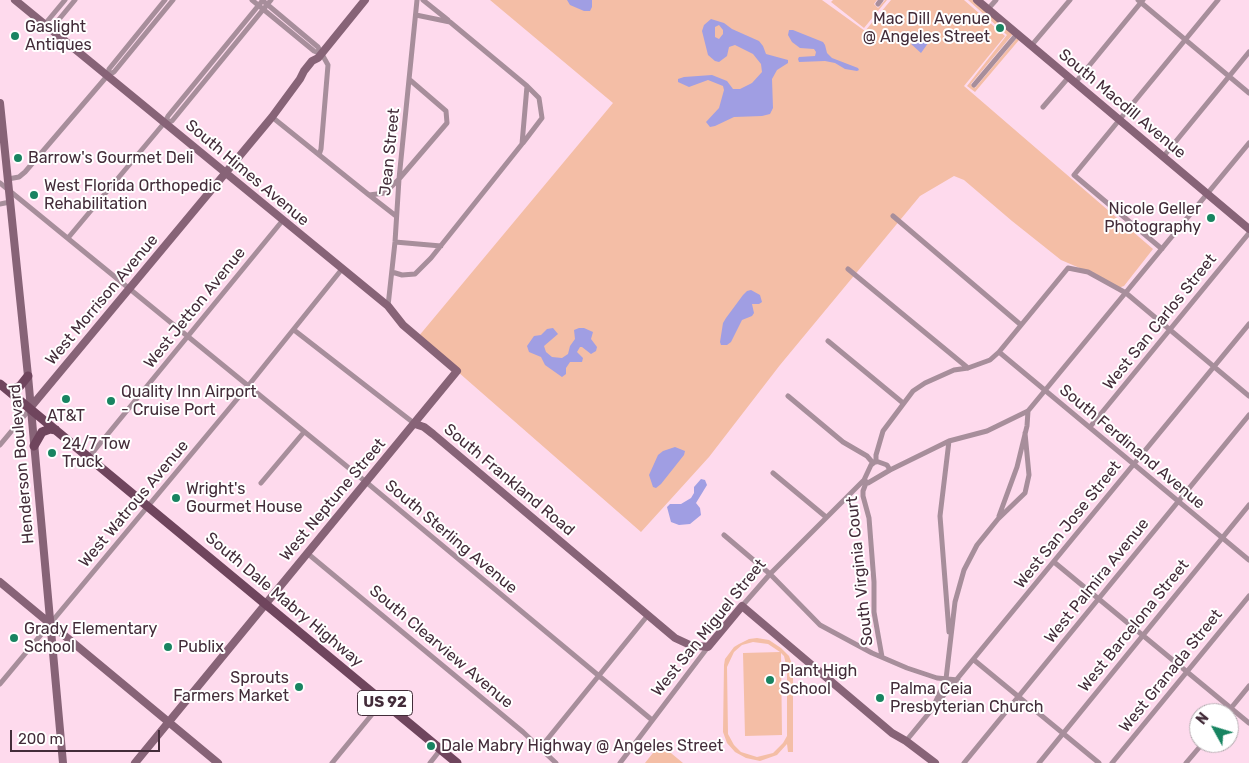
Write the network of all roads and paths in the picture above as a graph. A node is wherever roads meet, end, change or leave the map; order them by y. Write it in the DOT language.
graph roads {
  1 [pos="15,0"];
  2 [pos="65,0"];
  3 [pos="74,0"];
  4 [pos="165,0"];
  5 [pos="173,0"];
  6 [pos="252,0"];
  7 [pos="365,0"];
  8 [pos="417,0"];
  9 [pos="423,0"];
  10 [pos="977,0"];
  11 [pos="996,0"];
  12 [pos="1070,0"];
  13 [pos="1218,0"];
  14 [pos="266,1"];
  15 [pos="1141,1"];
  16 [pos="261,8"];
  17 [pos="988,10"];
  18 [pos="416,15"];
  19 [pos="450,22"];
  20 [pos="48,27"];
  21 [pos="1017,34"];
  22 [pos="1185,39"];
  23 [pos="1031,46"];
  24 [pos="1249,52"];
  25 [pos="319,56"];
  26 [pos="108,75"];
  27 [pos="1229,76"];
  28 [pos="1068,78"];
  29 [pos="410,80"];
  30 [pos="1075,83"];
  31 [pos="974,85"];
  32 [pos="527,86"];
  33 [pos="1249,93"];
  34 [pos="0,103"];
  35 [pos="1043,107"];
  36 [pos="272,116"];
  37 [pos="1119,120"];
  38 [pos="165,122"];
  39 [pos="1249,143"];
  40 [pos="522,144"];
  41 [pos="319,155"];
  42 [pos="1163,157"];
  43 [pos="225,174"];
  44 [pos="8,179"];
  45 [pos="399,179"];
  46 [pos="0,183"];
  47 [pos="9,191"];
  48 [pos="1207,194"];
  49 [pos="368,195"];
  50 [pos="10,202"];
  51 [pos="0,204"];
  52 [pos="396,216"];
  53 [pos="893,216"];
  54 [pos="283,220"];
  55 [pos="1249,229"];
  56 [pos="1249,234"];
  57 [pos="68,238"];
  58 [pos="395,242"];
  59 [pos="441,246"];
  60 [pos="1162,249"];
  61 [pos="342,268"];
  62 [pos="848,269"];
  63 [pos="392,272"];
  64 [pos="129,288"];
  65 [pos="1126,293"];
  66 [pos="388,306"];
  67 [pos="1249,324"];
  68 [pos="1021,325"];
  69 [pos="294,330"];
  70 [pos="1170,330"];
  71 [pos="188,337"];
  72 [pos="828,341"];
  73 [pos="999,352"];
  74 [pos="1214,366"];
  75 [pos="968,368"];
  76 [pos="457,371"];
  77 [pos="28,376"];
  78 [pos="3,386"];
  79 [pos="248,386"];
  80 [pos="1046,391"];
  81 [pos="788,396"];
  82 [pos="1249,396"];
  83 [pos="903,403"];
  84 [pos="30,408"];
  85 [pos="1028,411"];
  86 [pos="1249,415"];
  87 [pos="415,424"];
  88 [pos="1090,427"];
  89 [pos="57,430"];
  90 [pos="304,432"];
  91 [pos="1025,433"];
  92 [pos="950,441"];
  93 [pos="0,445"];
  94 [pos="34,446"];
  95 [pos="89,457"];
  96 [pos="874,462"];
  97 [pos="1134,464"];
  98 [pos="890,470"];
  99 [pos="773,473"];
  100 [pos="865,481"];
  101 [pos="366,482"];
  102 [pos="261,483"];
  103 [pos="1178,501"];
  104 [pos="1249,505"];
  105 [pos="147,506"];
  106 [pos="826,517"];
  107 [pos="998,519"];
  108 [pos="724,535"];
  109 [pos="1222,538"];
  110 [pos="308,553"];
  111 [pos="1249,560"];
  112 [pos="1054,562"];
  113 [pos="770,574"];
  114 [pos="0,582"];
  115 [pos="1249,596"];
  116 [pos="1098,599"];
  117 [pos="265,604"];
  118 [pos="955,604"];
  119 [pos="742,606"];
  120 [pos="947,606"];
  121 [pos="648,615"];
  122 [pos="50,624"];
  123 [pos="1142,635"];
  124 [pos="950,644"];
  125 [pos="708,647"];
  126 [pos="882,657"];
  127 [pos="974,660"];
  128 [pos="1186,672"];
  129 [pos="598,677"];
  130 [pos="946,679"];
  131 [pos="958,680"];
  132 [pos="0,684"];
  133 [pos="1249,686"];
  134 [pos="1018,696"];
  135 [pos="383,701"];
  136 [pos="1220,703"];
  137 [pos="1235,703"];
  138 [pos="933,708"];
  139 [pos="652,720"];
  140 [pos="168,722"];
  141 [pos="1063,733"];
  142 [pos="906,742"];
  143 [pos="541,747"];
  144 [pos="441,750"];
  145 [pos="1194,753"];
  146 [pos="63,763"];
  147 [pos="134,763"];
  148 [pos="218,763"];
  149 [pos="332,763"];
  150 [pos="430,763"];
  151 [pos="458,763"];
  152 [pos="556,763"];
  153 [pos="620,763"];
  154 [pos="935,763"];
  155 [pos="964,763"];
  156 [pos="1038,763"];
  157 [pos="1099,763"];
  158 [pos="1112,763"];
  159 [pos="1186,763"];
  1 -- 20 [label="street, South Himes Avenue"];
  2 -- 20 [label="street"];
  3 -- 20 [label="street"];
  4 -- 26 [label="street"];
  5 -- 26 [label="street"];
  6 -- 16 [label="street"];
  7 -- 25 [label="street, West Morrison Avenue"];
  8 -- 18 [label="street, Jean Street"];
  9 -- 19 [label="street"];
  10 -- 17 [label="street, South Macdill Avenue"];
  11 -- 17 [label="street"];
  12 -- 23 [label="street"];
  13 -- 22 [label="street"];
  14 -- 16 [label="street"];
  14 -- 25 [label="street"];
  15 -- 22 [label="street"];
  15 -- 30 [label="street"];
  16 -- 25 [label="street"];
  16 -- 38 [label="street"];
  17 -- 21 [label="street, South Macdill Avenue"];
  18 -- 19 [label="street"];
  18 -- 29 [label="street, Jean Street"];
  19 -- 32 [label="street"];
  20 -- 26 [label="street, South Himes Avenue"];
  21 -- 23 [label="street, South Macdill Avenue"];
  21 -- 31 [label="street"];
  22 -- 27 [label="street"];
  22 -- 37 [label="street"];
  23 -- 28 [label="street, South Macdill Avenue"];
  24 -- 27 [label="street"];
  25 -- 36 [label="street, West Morrison Avenue"];
  25 -- 41 [label="street"];
  26 -- 38 [label="street, South Himes Avenue"];
  26 -- 44 [label="street"];
  27 -- 33 [label="street"];
  27 -- 42 [label="street"];
  28 -- 30 [label="street, South Macdill Avenue"];
  28 -- 35 [label="street"];
  29 -- 45 [label="street, Jean Street"];
  29 -- 45 [label="street"];
  30 -- 37 [label="street, South Macdill Avenue"];
  32 -- 40 [label="street"];
  32 -- 40 [label="street"];
  34 -- 44 [label="street, Henderson Boulevard"];
  36 -- 41 [label="street"];
  36 -- 43 [label="street, West Morrison Avenue"];
  37 -- 42 [label="street, South Macdill Avenue"];
  37 -- 60 [label="street"];
  38 -- 43 [label="street, South Himes Avenue"];
  38 -- 57 [label="street"];
  39 -- 48 [label="street"];
  40 -- 59 [label="street"];
  41 -- 49 [label="street"];
  42 -- 48 [label="street, South Macdill Avenue"];
  43 -- 54 [label="street, South Himes Avenue"];
  43 -- 64 [label="street, West Morrison Avenue"];
  44 -- 47 [label="street, Henderson Boulevard"];
  45 -- 49 [label="street"];
  45 -- 52 [label="street, Jean Street"];
  46 -- 47 [label="street, South Sterling Avenue"];
  47 -- 50 [label="street, Henderson Boulevard"];
  47 -- 57 [label="street, South Sterling Avenue"];
  48 -- 55 [label="street, South Macdill Avenue"];
  48 -- 60 [label="street"];
  49 -- 52 [label="street"];
  50 -- 51 [label="street"];
  50 -- 77 [label="street, Henderson Boulevard"];
  52 -- 58 [label="street, Jean Street"];
  53 -- 68 [label="street"];
  54 -- 61 [label="street, South Himes Avenue"];
  54 -- 71 [label="street, West Jetton Avenue"];
  56 -- 70 [label="street, West San Carlos Street"];
  57 -- 64 [label="street, South Sterling Avenue"];
  58 -- 59 [label="street"];
  58 -- 63 [label="street, Jean Street"];
  59 -- 63 [label="street"];
  60 -- 65 [label="street"];
  61 -- 66 [label="street, South Himes Avenue"];
  61 -- 69 [label="street, West Watrous Avenue"];
  62 -- 75 [label="street"];
  63 -- 66 [label="street, Jean Street"];
  64 -- 71 [label="street, South Sterling Avenue"];
  64 -- 84 [label="street, West Morrison Avenue"];
  65 -- 68 [label="street"];
  65 -- 70 [label="street"];
  65 -- 80 [label="street"];
  66 -- 76 [label="street, South Himes Avenue"];
  67 -- 74 [label="street, West San Jose Street"];
  68 -- 73 [label="street"];
  69 -- 79 [label="street, West Watrous Avenue"];
  69 -- 87 [label="street, South Frankland Road"];
  70 -- 74 [label="street"];
  70 -- 88 [label="street, West San Carlos Street"];
  71 -- 79 [label="street, South Sterling Avenue"];
  71 -- 95 [label="street, West Jetton Avenue"];
  72 -- 83 [label="street"];
  73 -- 75 [label="street"];
  73 -- 80 [label="street, South Ferdinand Avenue"];
  74 -- 82 [label="street"];
  74 -- 97 [label="street, West San Jose Street"];
  75 -- 83 [label="street"];
  76 -- 87 [label="street, West Neptune Street"];
  77 -- 78 [label="main road"];
  77 -- 84 [label="street, Henderson Boulevard"];
  78 -- 84 [label="main road, South Dale Mabry Highway / US 92"];
  79 -- 90 [label="street, South Sterling Avenue"];
  79 -- 105 [label="street, West Watrous Avenue"];
  80 -- 85 [label="street"];
  80 -- 88 [label="street, South Ferdinand Avenue"];
  81 -- 96 [label="street"];
  83 -- 96 [label="street"];
  84 -- 89 [label="main road, South Dale Mabry Highway / US 92"];
  84 -- 93 [label="street, West Morrison Avenue"];
  84 -- 94 [label="street, Henderson Boulevard"];
  85 -- 91 [label="street"];
  85 -- 92 [label="street"];
  86 -- 103 [label="street, West Palmira Avenue"];
  87 -- 101 [label="street, West Neptune Street"];
  87 -- 121 [label="street, South Frankland Road"];
  88 -- 97 [label="street, South Ferdinand Avenue"];
  89 -- 94 [label="main road"];
  89 -- 95 [label="main road, South Dale Mabry Highway / US 92"];
  90 -- 101 [label="street, South Sterling Avenue"];
  90 -- 102 [label="street"];
  91 -- 107 [label="street"];
  91 -- 107 [label="street"];
  92 -- 98 [label="street"];
  92 -- 120 [label="street"];
  94 -- 122 [label="street, Henderson Boulevard"];
  95 -- 105 [label="main road, South Dale Mabry Highway / US 92"];
  96 -- 98 [label="street"];
  96 -- 100 [label="street"];
  97 -- 103 [label="street, South Ferdinand Avenue"];
  97 -- 112 [label="street, West San Jose Street"];
  98 -- 100 [label="street"];
  99 -- 106 [label="street"];
  100 -- 106 [label="street, West San Miguel Street"];
  100 -- 126 [label="street, South Virginia Court"];
  101 -- 110 [label="street, West Neptune Street"];
  101 -- 129 [label="street, South Sterling Avenue"];
  103 -- 109 [label="street, South Ferdinand Avenue"];
  103 -- 116 [label="street, West Palmira Avenue"];
  104 -- 109 [label="street, West Barcelona Street"];
  105 -- 117 [label="main road, South Dale Mabry Highway / US 92"];
  105 -- 122 [label="street, West Watrous Avenue"];
  106 -- 113 [label="street, West San Miguel Street"];
  107 -- 118 [label="street"];
  108 -- 113 [label="street"];
  109 -- 111 [label="street, South Ferdinand Avenue"];
  109 -- 123 [label="street, West Barcelona Street"];
  110 -- 117 [label="street, West Neptune Street"];
  110 -- 143 [label="street, South Clearview Avenue"];
  112 -- 116 [label="street"];
  112 -- 127 [label="street, West San Jose Street"];
  113 -- 119 [label="street, West San Miguel Street"];
  113 -- 126 [label="street"];
  114 -- 122 [label="street"];
  115 -- 128 [label="street, West Granada Street"];
  116 -- 123 [label="street"];
  116 -- 134 [label="street, West Palmira Avenue"];
  117 -- 135 [label="main road, South Dale Mabry Highway / US 92"];
  117 -- 140 [label="street, West Neptune Street"];
  118 -- 120 [label="street"];
  118 -- 124 [label="street"];
  119 -- 125 [label="street, West San Miguel Street"];
  119 -- 142 [label="street"];
  120 -- 124 [label="street"];
  121 -- 125 [label="street, South Frankland Road"];
  121 -- 129 [label="street"];
  122 -- 132 [label="street, West Watrous Avenue"];
  122 -- 140 [label="street"];
  122 -- 146 [label="street, Henderson Boulevard"];
  123 -- 128 [label="street"];
  123 -- 141 [label="street, West Barcelona Street"];
  124 -- 130 [label="street"];
  125 -- 139 [label="street, West San Miguel Street"];
  126 -- 130 [label="street"];
  127 -- 131 [label="street, West San Jose Street"];
  127 -- 134 [label="street"];
  128 -- 136 [label="street"];
  128 -- 158 [label="street, West Granada Street"];
  129 -- 139 [label="street, South Sterling Avenue"];
  129 -- 143 [label="street"];
  130 -- 131 [label="street"];
  130 -- 138 [label="street"];
  131 -- 138 [label="street, West San Jose Street"];
  133 -- 137 [label="street"];
  134 -- 141 [label="street"];
  134 -- 155 [label="street, West Palmira Avenue"];
  135 -- 144 [label="main road, South Dale Mabry Highway / US 92"];
  135 -- 149 [label="street"];
  138 -- 142 [label="street, West San Jose Street"];
  139 -- 153 [label="street, West San Miguel Street"];
  140 -- 147 [label="street, West Neptune Street"];
  140 -- 148 [label="street"];
  141 -- 156 [label="street, West Barcelona Street"];
  141 -- 157 [label="street"];
  142 -- 154 [label="street"];
  143 -- 152 [label="street, South Clearview Avenue"];
  144 -- 150 [label="street"];
  144 -- 151 [label="main road, South Dale Mabry Highway / US 92"];
  145 -- 159 [label="street"];
}
